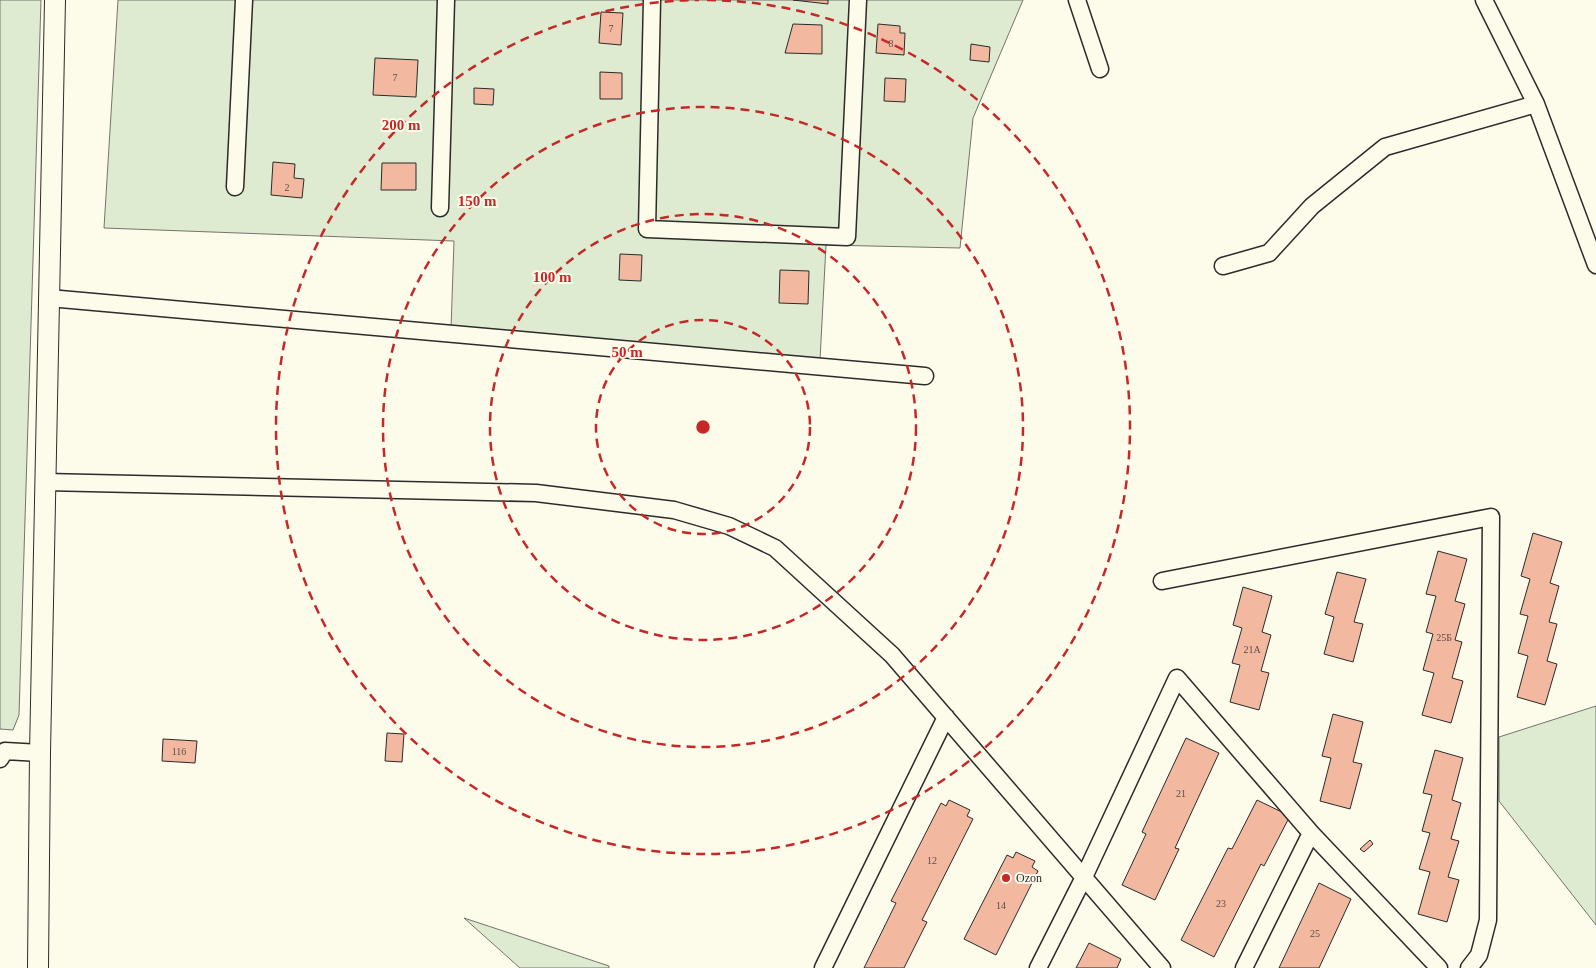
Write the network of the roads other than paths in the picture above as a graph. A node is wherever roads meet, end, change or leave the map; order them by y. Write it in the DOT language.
graph roads {
  1 [pos="55,0"];
  2 [pos="244,0"];
  3 [pos="446,0"];
  4 [pos="652,0"];
  5 [pos="858,0"];
  6 [pos="1077,0"];
  7 [pos="1484,0"];
  8 [pos="1100,69"];
  9 [pos="1536,104"];
  10 [pos="236,187"];
  11 [pos="440,208"];
  12 [pos="1596,265"];
  13 [pos="1223,266"];
  14 [pos="49,298"];
  15 [pos="925,376"];
  16 [pos="45,482"];
  17 [pos="1162,581"];
  18 [pos="946,717"];
  19 [pos="40,753"];
  20 [pos="2,754"];
  21 [pos="1311,833"];
  22 [pos="1084,877"];
  23 [pos="38,968"];
  24 [pos="823,968"];
  25 [pos="1038,968"];
  26 [pos="1162,968"];
  27 [pos="1244,968"];
  28 [pos="1439,968"];
  29 [pos="1469,968"];
  1 -- 14 [label="main road"];
  2 -- 10 [label="street"];
  3 -- 11 [label="street"];
  4 -- 5 [label="street"];
  6 -- 8 [label="street"];
  7 -- 9 [label="street"];
  9 -- 12 [label="street"];
  9 -- 13 [label="street"];
  14 -- 15 [label="street"];
  14 -- 16 [label="main road"];
  16 -- 18 [label="street"];
  16 -- 19 [label="main road"];
  17 -- 29 [label="street"];
  18 -- 22 [label="street"];
  18 -- 24 [label="street"];
  19 -- 20 [label="street"];
  19 -- 23 [label="main road"];
  21 -- 22 [label="street"];
  21 -- 27 [label="street"];
  21 -- 28 [label="street"];
  22 -- 25 [label="street"];
  22 -- 26 [label="street"];
}
